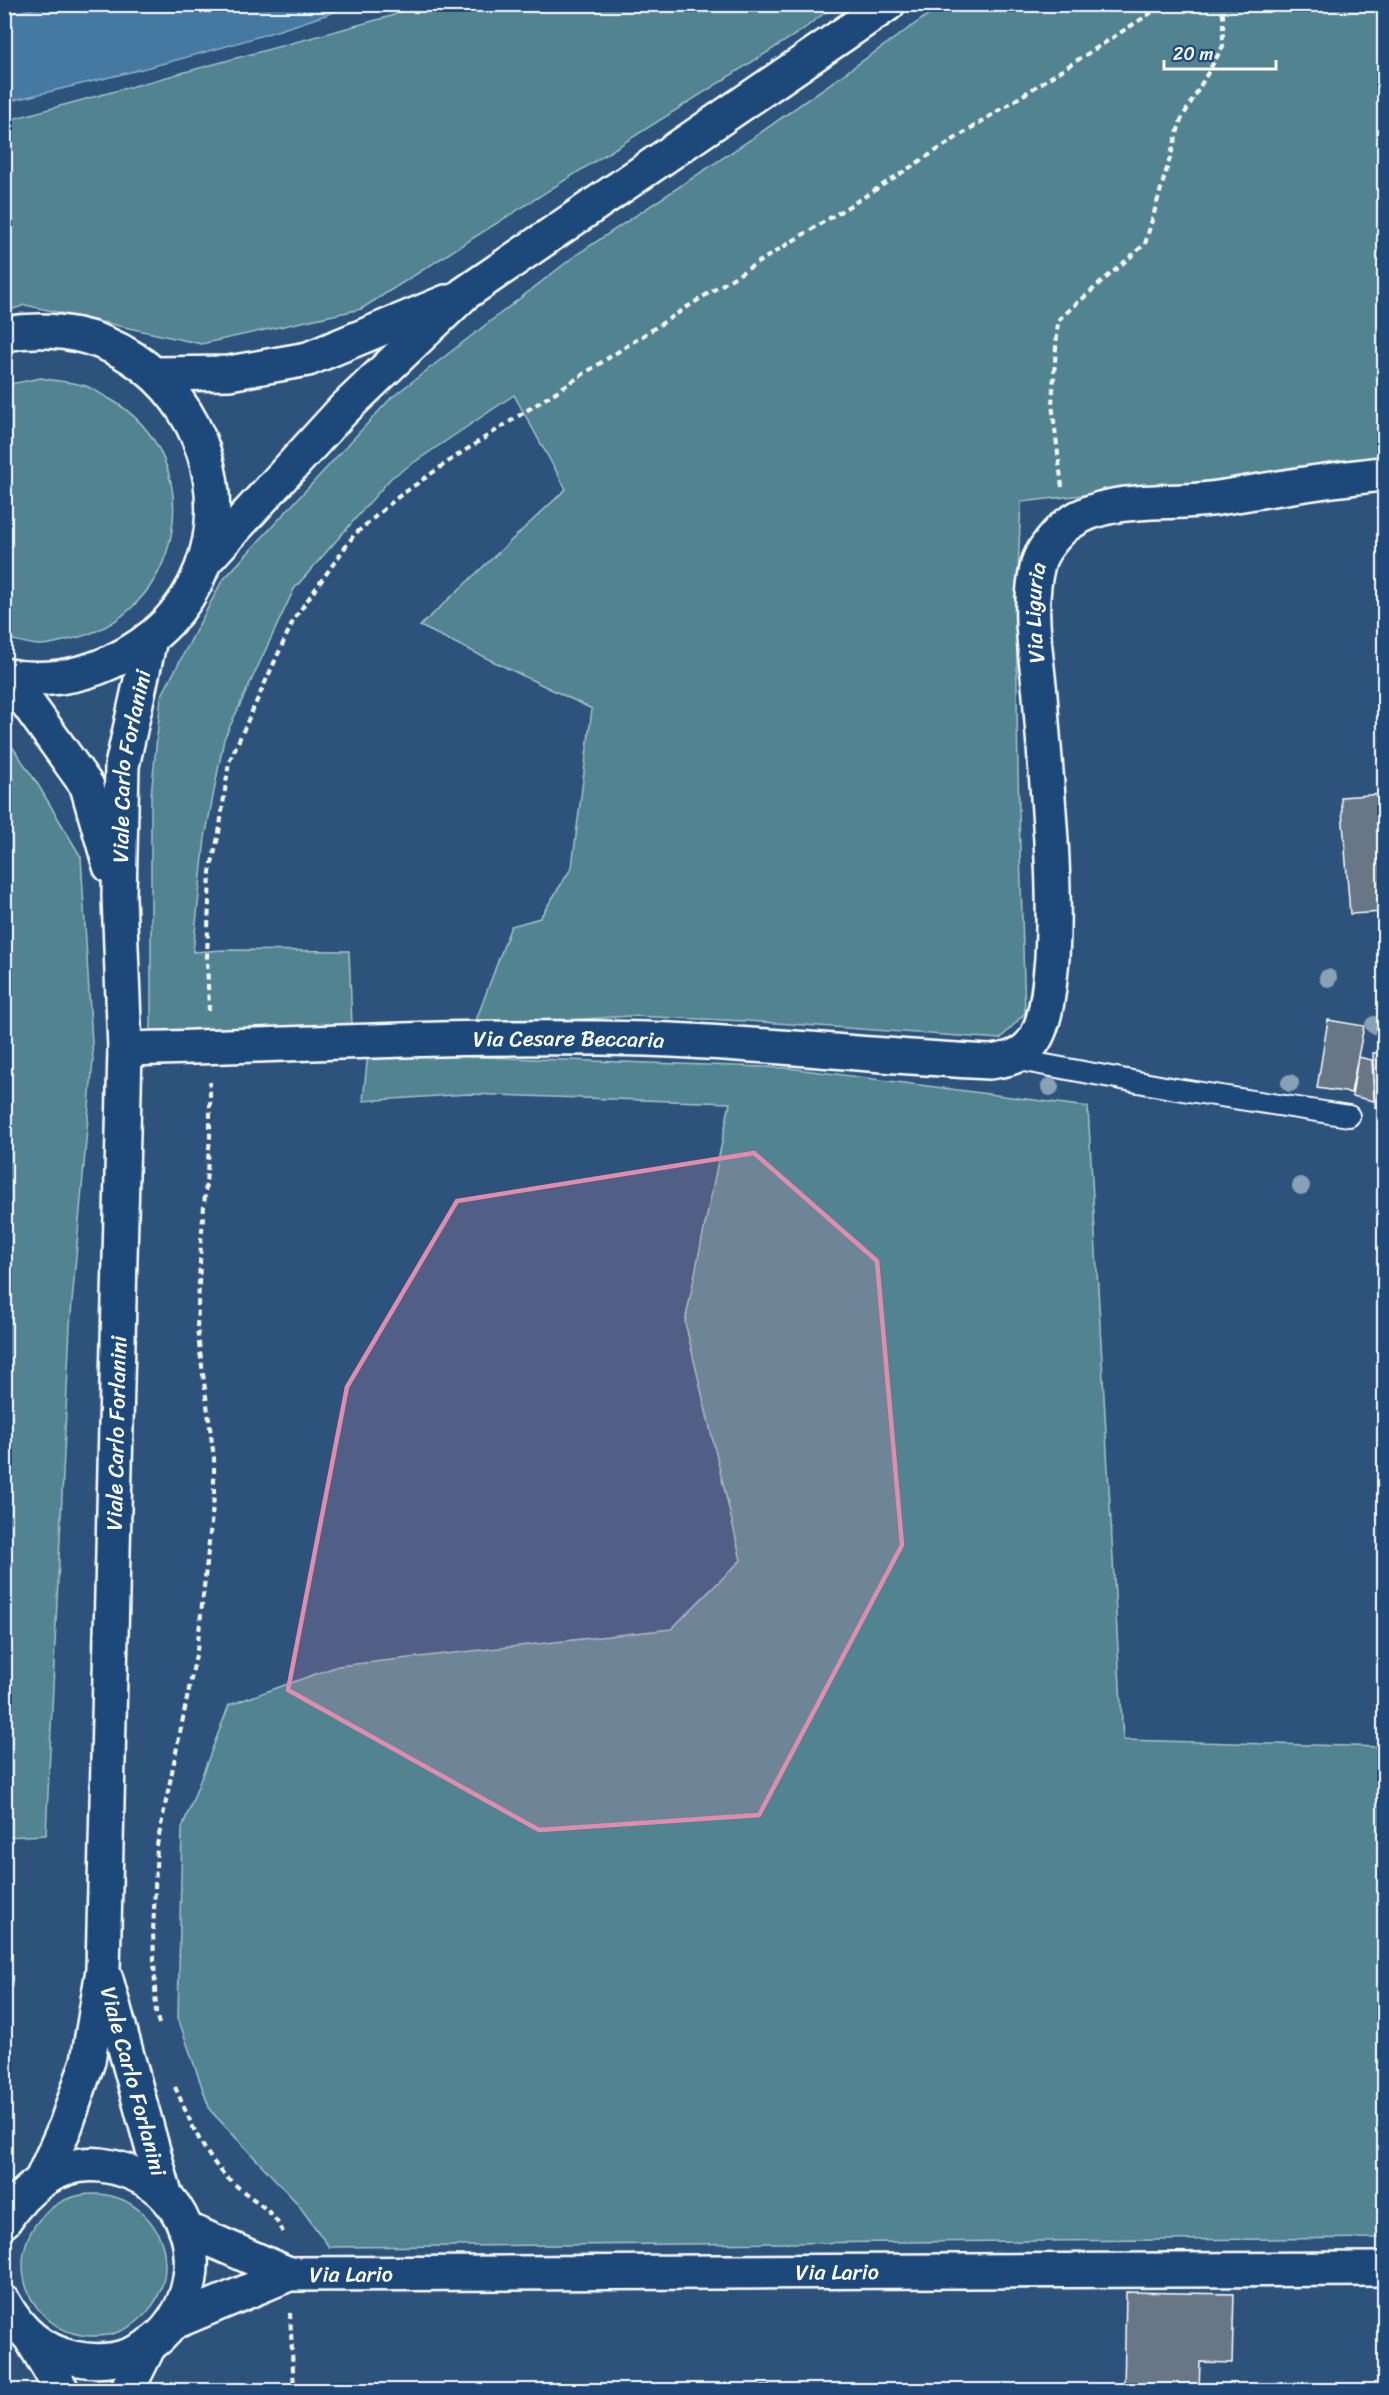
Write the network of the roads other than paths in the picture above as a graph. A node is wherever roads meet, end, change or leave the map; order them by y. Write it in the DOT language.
graph roads {
  1 [pos="888,4"];
  2 [pos="465,294"];
  3 [pos="4,334"];
  4 [pos="154,374"];
  5 [pos="1384,474"];
  6 [pos="204,562"];
  7 [pos="150,639"];
  8 [pos="6,676"];
  9 [pos="119,896"];
  10 [pos="125,1049"];
  11 [pos="1013,1059"];
  12 [pos="1349,1116"];
  13 [pos="103,1970"];
  14 [pos="42,2179"];
  15 [pos="165,2194"];
  16 [pos="9,2209"];
  17 [pos="186,2229"];
  18 [pos="1384,2269"];
  19 [pos="289,2274"];
  20 [pos="13,2319"];
  21 [pos="161,2333"];
  22 [pos="62,2391"];
  23 [pos="127,2391"];
  1 -- 2 [label="street"];
  2 -- 4 [label="street"];
  2 -- 6 [label="street"];
  3 -- 4 [label="street"];
  4 -- 6 [label="street"];
  5 -- 11 [label="street, Via Liguria"];
  6 -- 7 [label="street"];
  7 -- 8 [label="street"];
  7 -- 9 [label="street, Viale Carlo Forlanini"];
  8 -- 9 [label="street, Viale Carlo Forlanini"];
  9 -- 10 [label="street, Viale Carlo Forlanini"];
  10 -- 11 [label="street, Via Cesare Beccaria"];
  10 -- 13 [label="street, Viale Carlo Forlanini"];
  11 -- 12 [label="lane"];
  13 -- 14 [label="street, Viale Carlo Forlanini"];
  13 -- 15 [label="street, Viale Carlo Forlanini"];
  14 -- 15 [label="street"];
  14 -- 16 [label="street"];
  15 -- 17 [label="street"];
  17 -- 19 [label="street, Via Lario"];
  17 -- 21 [label="street"];
  18 -- 19 [label="street, Via Lario"];
  19 -- 21 [label="street, Via Lario"];
  20 -- 21 [label="street, Via Lario"];
  20 -- 22 [label="street"];
  21 -- 23 [label="street"];
}
